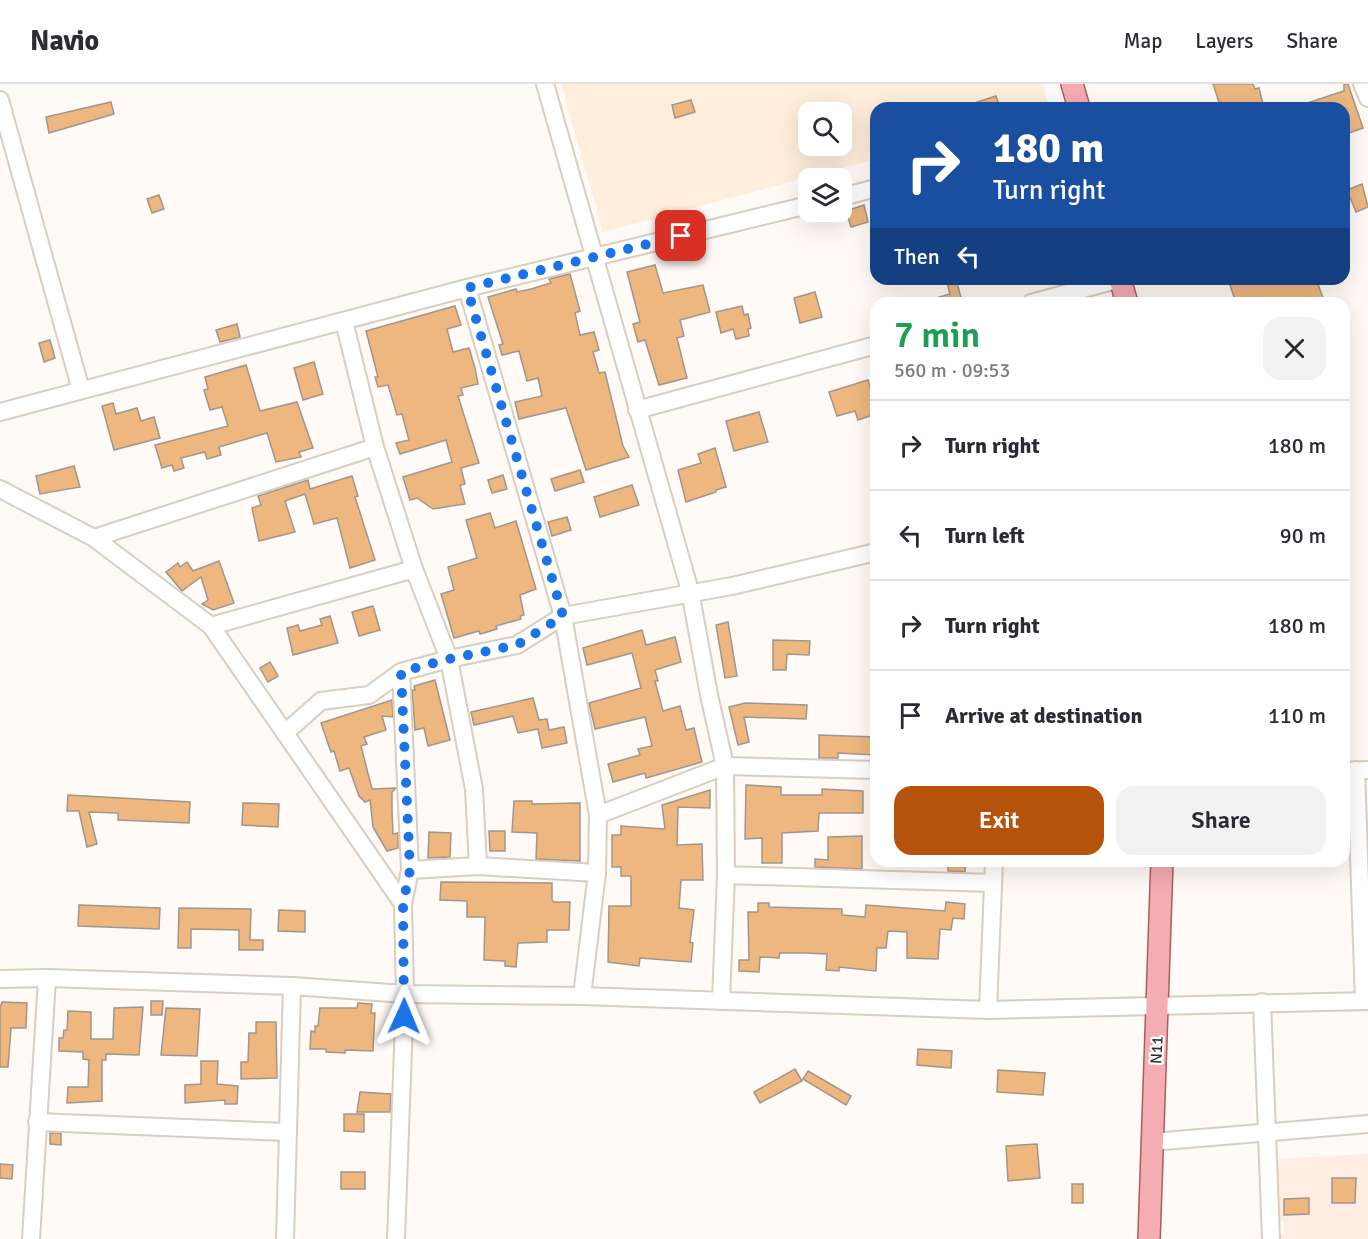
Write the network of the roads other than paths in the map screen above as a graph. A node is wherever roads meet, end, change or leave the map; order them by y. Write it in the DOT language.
graph roads {
  1 [pos="545,84"];
  2 [pos="1074,84"];
  3 [pos="1362,84"];
  4 [pos="1368,98"];
  5 [pos="0,100"];
  6 [pos="1078,102"];
  7 [pos="7,155"];
  8 [pos="870,190"];
  9 [pos="852,194"];
  10 [pos="798,207"];
  11 [pos="596,256"];
  12 [pos="1098,285"];
  13 [pos="467,288"];
  14 [pos="1053,297"];
  15 [pos="344,321"];
  16 [pos="870,347"];
  17 [pos="81,390"];
  18 [pos="637,410"];
  19 [pos="0,412"];
  20 [pos="375,447"];
  21 [pos="0,489"];
  22 [pos="94,538"];
  23 [pos="870,553"];
  24 [pos="414,569"];
  25 [pos="690,591"];
  26 [pos="563,616"];
  27 [pos="211,626"];
  28 [pos="449,659"];
  29 [pos="401,672"];
  30 [pos="285,733"];
  31 [pos="725,766"];
  32 [pos="870,770"];
  33 [pos="1356,770"];
  34 [pos="598,815"];
  35 [pos="478,866"];
  36 [pos="994,867"];
  37 [pos="1162,867"];
  38 [pos="410,870"];
  39 [pos="597,873"];
  40 [pos="726,875"];
  41 [pos="993,883"];
  42 [pos="403,904"];
  43 [pos="46,978"];
  44 [pos="0,979"];
  45 [pos="292,986"];
  46 [pos="405,994"];
  47 [pos="582,996"];
  48 [pos="721,1001"];
  49 [pos="1366,1001"];
  50 [pos="1262,1002"];
  51 [pos="1158,1007"];
  52 [pos="988,1010"];
  53 [pos="37,1122"];
  54 [pos="1368,1124"];
  55 [pos="287,1132"];
  56 [pos="1267,1134"];
  57 [pos="1152,1142"];
  58 [pos="31,1239"];
  59 [pos="285,1239"];
  60 [pos="396,1239"];
  61 [pos="1149,1239"];
  62 [pos="1271,1239"];
  1 -- 11 [label="street"];
  2 -- 6 [label="main road"];
  3 -- 4 [label="street"];
  5 -- 7 [label="street"];
  7 -- 17 [label="street"];
  8 -- 9 [label="street"];
  10 -- 11 [label="street"];
  11 -- 13 [label="street"];
  11 -- 18 [label="street"];
  12 -- 14 [label="street"];
  13 -- 15 [label="street"];
  13 -- 26 [label="street"];
  15 -- 17 [label="street"];
  15 -- 20 [label="street"];
  16 -- 18 [label="street"];
  17 -- 19 [label="street"];
  18 -- 25 [label="street"];
  20 -- 22 [label="street"];
  20 -- 24 [label="street"];
  21 -- 22 [label="street"];
  22 -- 27 [label="street"];
  23 -- 25 [label="street"];
  24 -- 27 [label="street"];
  24 -- 28 [label="street"];
  25 -- 26 [label="street"];
  25 -- 31 [label="street"];
  26 -- 28 [label="street"];
  26 -- 34 [label="street"];
  27 -- 30 [label="street"];
  28 -- 29 [label="street"];
  28 -- 35 [label="street"];
  29 -- 30 [label="street"];
  29 -- 38 [label="street"];
  30 -- 42 [label="street"];
  31 -- 32 [label="street"];
  31 -- 34 [label="street"];
  31 -- 40 [label="street"];
  33 -- 49 [label="street"];
  34 -- 39 [label="street"];
  35 -- 38 [label="street"];
  35 -- 39 [label="street"];
  36 -- 41 [label="street"];
  37 -- 51 [label="main road, N11"];
  38 -- 42 [label="street"];
  39 -- 47 [label="street"];
  40 -- 41 [label="street"];
  40 -- 48 [label="street"];
  41 -- 52 [label="street"];
  42 -- 46 [label="street"];
  43 -- 44 [label="street"];
  43 -- 45 [label="street"];
  43 -- 53 [label="street"];
  45 -- 46 [label="street"];
  45 -- 55 [label="street"];
  46 -- 47 [label="street"];
  46 -- 60 [label="street"];
  47 -- 48 [label="street"];
  48 -- 52 [label="street"];
  49 -- 50 [label="street"];
  50 -- 51 [label="street"];
  50 -- 56 [label="street"];
  51 -- 52 [label="street"];
  51 -- 57 [label="main road, N11"];
  53 -- 55 [label="street"];
  53 -- 58 [label="street"];
  54 -- 56 [label="street"];
  55 -- 59 [label="street"];
  56 -- 57 [label="street"];
  56 -- 62 [label="street"];
  57 -- 61 [label="main road, N11"];
}
